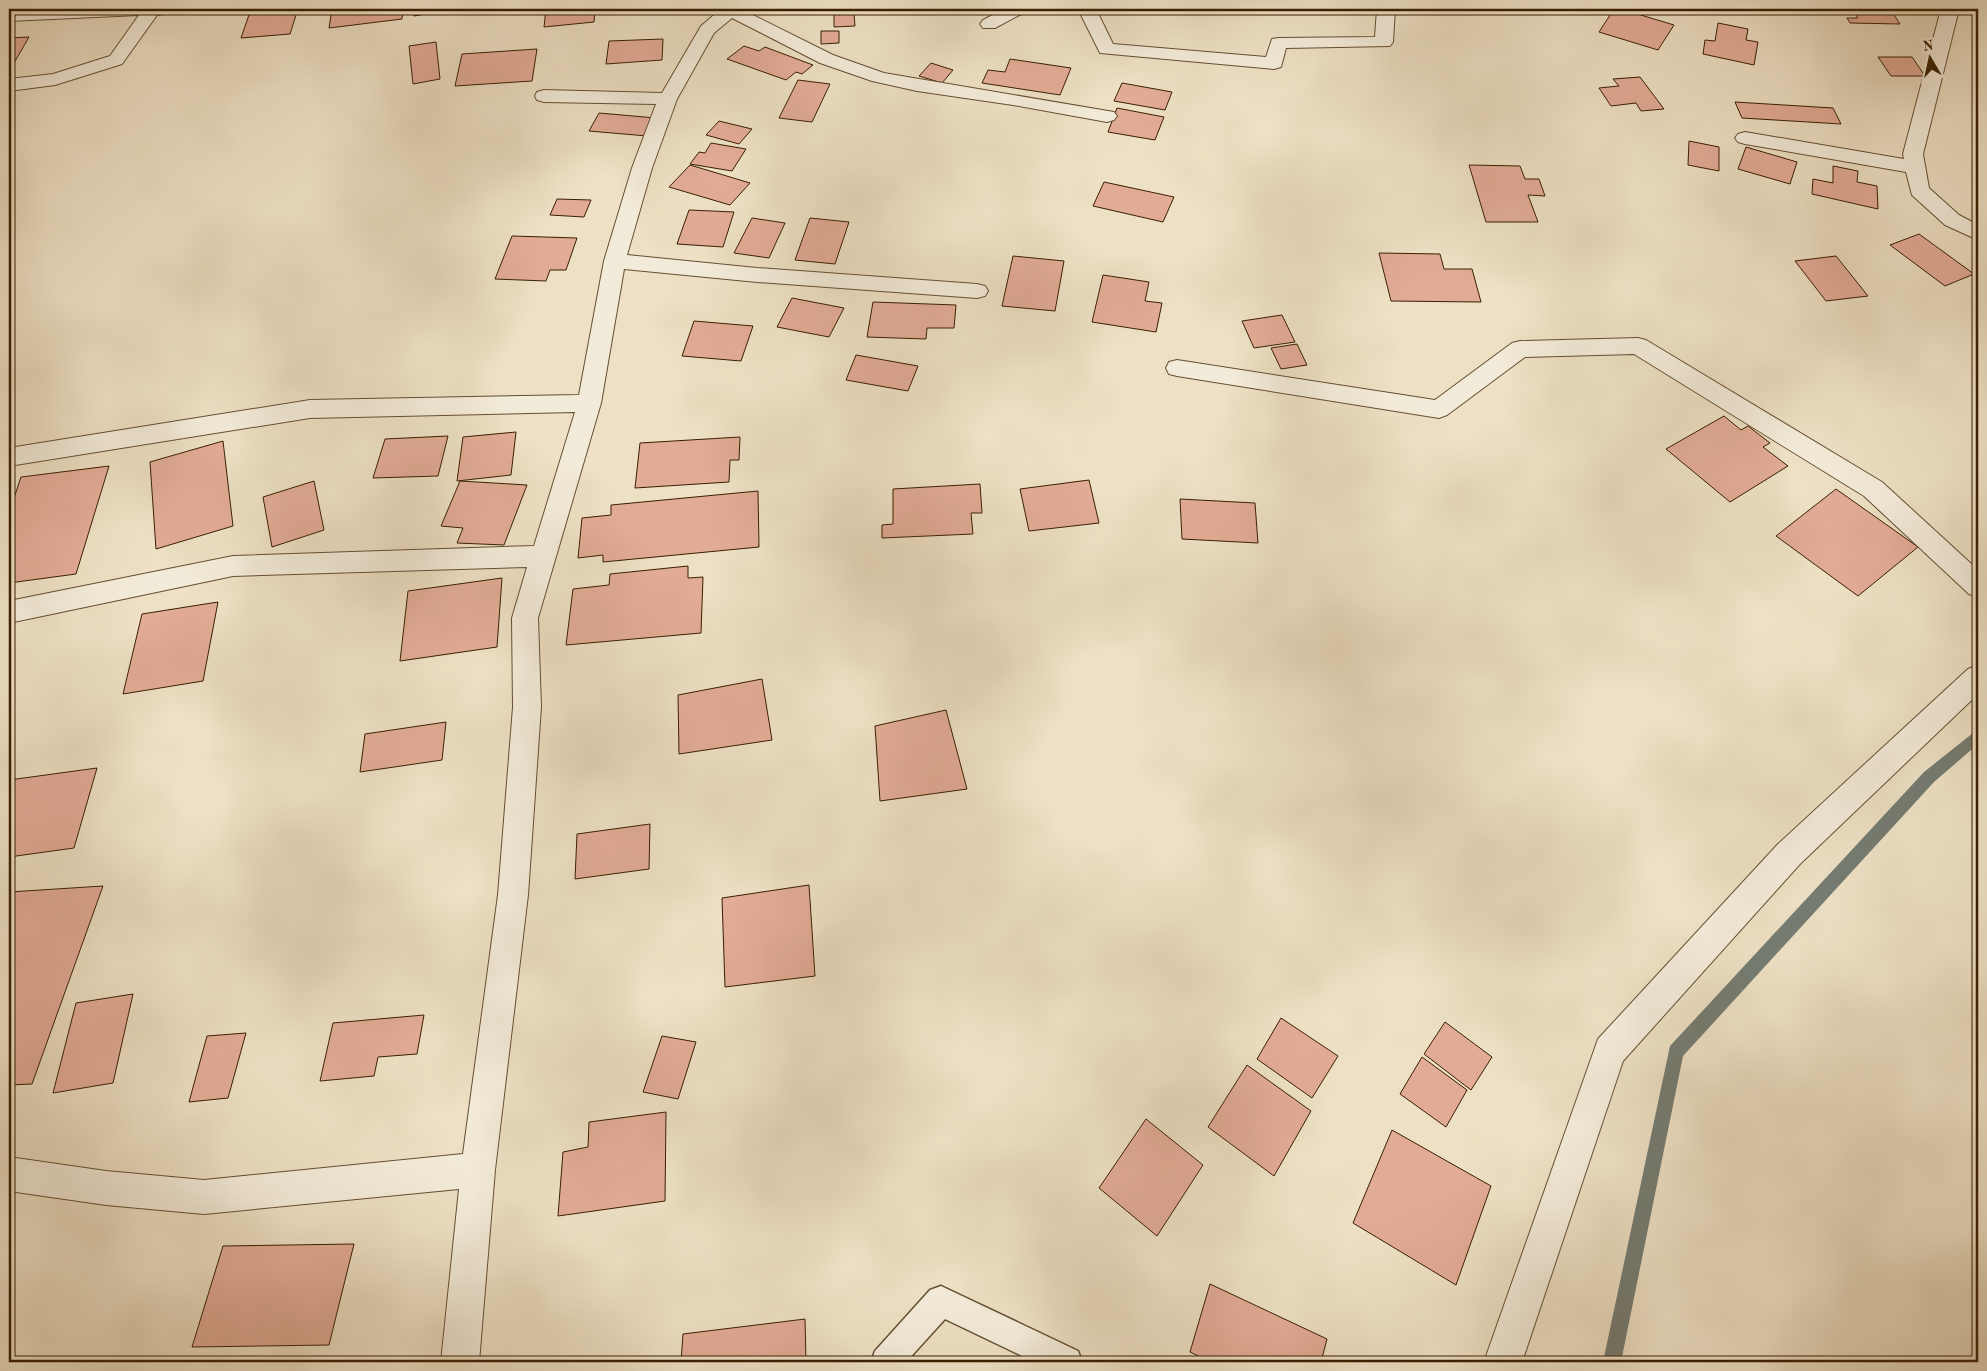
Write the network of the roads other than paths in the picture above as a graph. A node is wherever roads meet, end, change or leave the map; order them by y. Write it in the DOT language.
graph roads {
  1 [pos="1017,9"];
  2 [pos="1087,9"];
  3 [pos="1386,9"];
  4 [pos="1950,9"];
  5 [pos="159,10"];
  6 [pos="731,10"];
  7 [pos="9,16"];
  8 [pos="989,24"];
  9 [pos="9,85"];
  10 [pos="544,96"];
  11 [pos="668,99"];
  12 [pos="1107,116"];
  13 [pos="1745,138"];
  14 [pos="1915,167"];
  15 [pos="1978,233"];
  16 [pos="615,261"];
  17 [pos="977,291"];
  18 [pos="1177,368"];
  19 [pos="589,403"];
  20 [pos="9,457"];
  21 [pos="543,556"];
  22 [pos="1978,586"];
  23 [pos="9,612"];
  24 [pos="1978,677"];
  25 [pos="478,1170"];
  26 [pos="9,1174"];
  27 [pos="460,1362"];
  28 [pos="886,1362"];
  29 [pos="1067,1362"];
  30 [pos="1503,1362"];
  1 -- 8 [label="street"];
  2 -- 3 [label="street"];
  4 -- 14 [label="street"];
  5 -- 7 [label="street"];
  5 -- 9 [label="street"];
  6 -- 11 [label="street"];
  6 -- 12 [label="street"];
  10 -- 11 [label="street"];
  11 -- 16 [label="street"];
  13 -- 14 [label="street"];
  14 -- 15 [label="street"];
  16 -- 17 [label="street"];
  16 -- 19 [label="street"];
  18 -- 22 [label="street"];
  19 -- 20 [label="street"];
  19 -- 21 [label="street"];
  21 -- 23 [label="street"];
  21 -- 25 [label="street"];
  24 -- 30 [label="street"];
  25 -- 26 [label="street"];
  25 -- 27 [label="street"];
  28 -- 29 [label="lane"];
}
